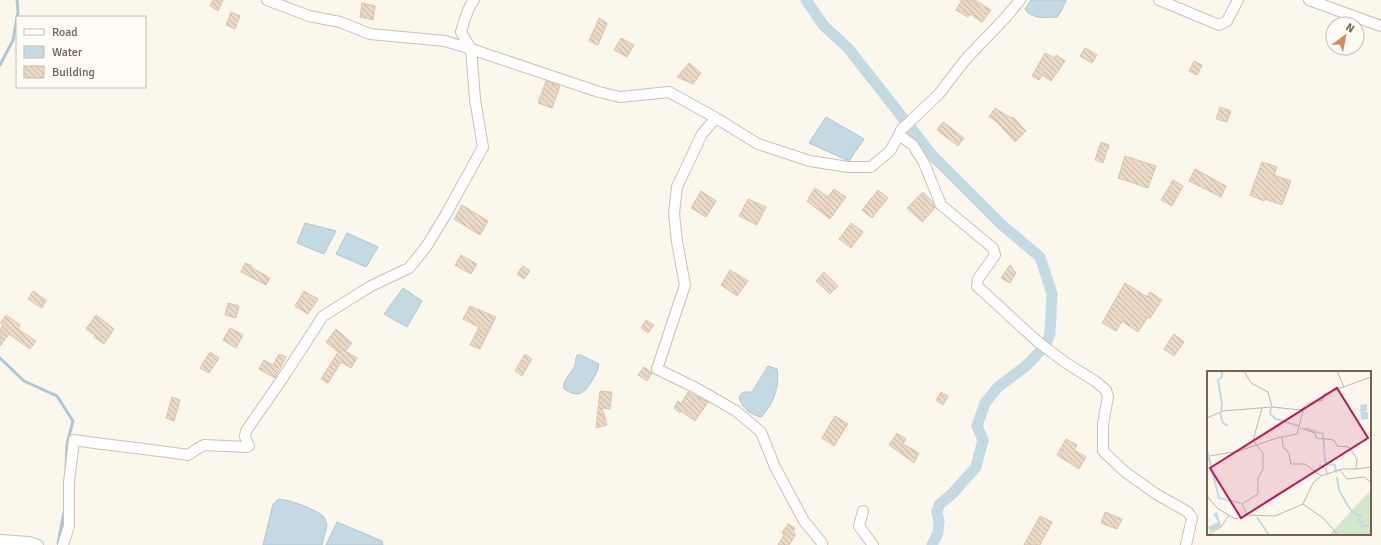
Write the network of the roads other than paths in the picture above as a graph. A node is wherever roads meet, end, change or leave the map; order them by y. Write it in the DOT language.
graph roads {
  1 [pos="267,0"];
  2 [pos="474,0"];
  3 [pos="1020,0"];
  4 [pos="1159,0"];
  5 [pos="1238,0"];
  6 [pos="1309,0"];
  7 [pos="1381,26"];
  8 [pos="471,49"];
  9 [pos="716,118"];
  10 [pos="900,135"];
  11 [pos="863,511"];
  12 [pos="0,540"];
  13 [pos="38,545"];
  14 [pos="63,545"];
  15 [pos="822,545"];
  16 [pos="873,545"];
  17 [pos="1186,545"];
  1 -- 8 [label="street"];
  2 -- 8 [label="street"];
  3 -- 10 [label="street"];
  4 -- 5 [label="street"];
  6 -- 7 [label="street"];
  8 -- 9 [label="street"];
  8 -- 14 [label="street"];
  9 -- 10 [label="street"];
  9 -- 15 [label="street"];
  10 -- 17 [label="street"];
  11 -- 16 [label="street"];
  12 -- 13 [label="street"];
}
